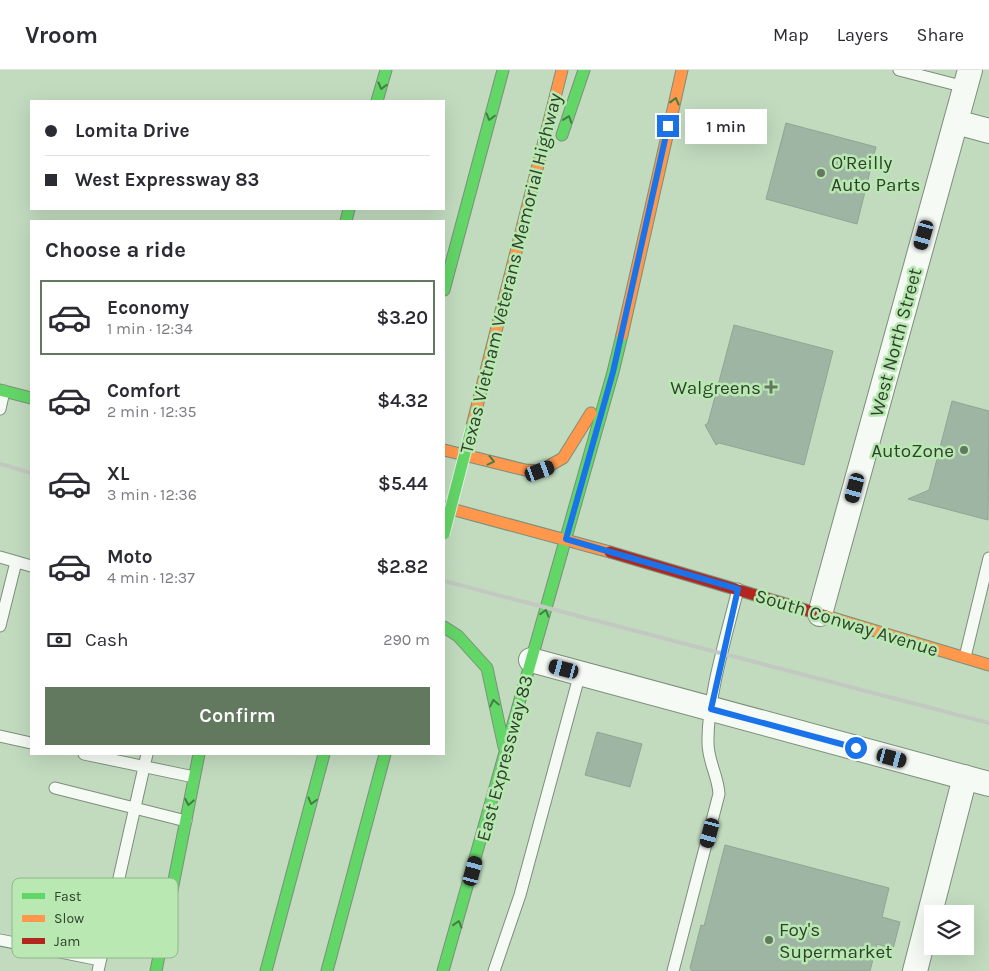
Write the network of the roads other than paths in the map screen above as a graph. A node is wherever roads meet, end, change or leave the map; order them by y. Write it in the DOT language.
graph roads {
  1 [pos="386,70"];
  2 [pos="503,70"];
  3 [pos="562,70"];
  4 [pos="584,70"];
  5 [pos="682,70"];
  6 [pos="899,70"];
  7 [pos="968,78"];
  8 [pos="378,100"];
  9 [pos="956,122"];
  10 [pos="989,131"];
  11 [pos="559,145"];
  12 [pos="543,191"];
  13 [pos="445,286"];
  14 [pos="496,331"];
  15 [pos="613,372"];
  16 [pos="2,391"];
  17 [pos="30,398"];
  18 [pos="0,408"];
  19 [pos="445,450"];
  20 [pos="445,507"];
  21 [pos="445,530"];
  22 [pos="566,539"];
  23 [pos="0,557"];
  24 [pos="989,558"];
  25 [pos="16,562"];
  26 [pos="30,566"];
  27 [pos="738,589"];
  28 [pos="820,614"];
  29 [pos="0,626"];
  30 [pos="445,628"];
  31 [pos="965,657"];
  32 [pos="531,660"];
  33 [pos="989,664"];
  34 [pos="580,673"];
  35 [pos="711,709"];
  36 [pos="0,736"];
  37 [pos="30,742"];
  38 [pos="505,751"];
  39 [pos="89,755"];
  40 [pos="148,755"];
  41 [pos="199,755"];
  42 [pos="324,755"];
  43 [pos="384,755"];
  44 [pos="144,766"];
  45 [pos="379,773"];
  46 [pos="194,777"];
  47 [pos="965,777"];
  48 [pos="989,784"];
  49 [pos="55,788"];
  50 [pos="135,809"];
  51 [pos="186,821"];
  52 [pos="119,878"];
  53 [pos="174,878"];
  54 [pos="71,958"];
  55 [pos="158,958"];
  56 [pos="99,965"];
  57 [pos="156,971"];
  58 [pos="266,971"];
  59 [pos="327,971"];
  60 [pos="340,971"];
  61 [pos="443,971"];
  62 [pos="494,971"];
  63 [pos="673,971"];
  64 [pos="915,971"];
  1 -- 8 [label="main road, one-way"];
  2 -- 13 [label="main road, one-way"];
  3 -- 14 [label="main road, Texas Vietnam Veterans Memorial Highway"];
  11 -- 4 [label="main road, one-way"];
  15 -- 5 [label="main road, one-way"];
  6 -- 7 [label="lane"];
  7 -- 9 [label="street, West North Street"];
  9 -- 10 [label="street"];
  9 -- 28 [label="street, West North Street"];
  12 -- 14 [label="main road"];
  14 -- 21 [label="main road, Texas Vietnam Veterans Memorial Highway, bridge"];
  19 -- 15 [label="main road, one-way"];
  15 -- 22 [label="main road, East Expressway 83"];
  16 -- 17 [label="main road"];
  16 -- 18 [label="lane"];
  20 -- 22 [label="main road, South Conway Avenue"];
  22 -- 27 [label="main road, South Conway Avenue"];
  32 -- 22 [label="main road, East Expressway 83, one-way"];
  23 -- 25 [label="lane"];
  24 -- 31 [label="lane"];
  25 -- 26 [label="lane"];
  25 -- 29 [label="lane"];
  27 -- 28 [label="main road, South Conway Avenue"];
  27 -- 35 [label="lane"];
  28 -- 31 [label="main road, South Conway Avenue"];
  38 -- 30 [label="main road, one-way"];
  31 -- 33 [label="main road, South Conway Avenue"];
  32 -- 34 [label="street"];
  32 -- 38 [label="main road, East Expressway 83"];
  34 -- 35 [label="street"];
  34 -- 62 [label="lane"];
  35 -- 47 [label="street"];
  35 -- 63 [label="lane"];
  36 -- 37 [label="lane"];
  61 -- 38 [label="main road, East Expressway 83, one-way"];
  39 -- 44 [label="lane"];
  40 -- 44 [label="lane"];
  41 -- 46 [label="main road"];
  42 -- 58 [label="main road, one-way"];
  43 -- 45 [label="main road"];
  44 -- 46 [label="lane"];
  44 -- 50 [label="lane"];
  45 -- 59 [label="main road"];
  45 -- 60 [label="main road"];
  46 -- 51 [label="main road, one-way"];
  47 -- 48 [label="street"];
  47 -- 64 [label="street"];
  49 -- 50 [label="lane"];
  50 -- 51 [label="lane"];
  50 -- 52 [label="lane"];
  51 -- 53 [label="main road"];
  54 -- 56 [label="lane"];
  55 -- 57 [label="main road"];
}
